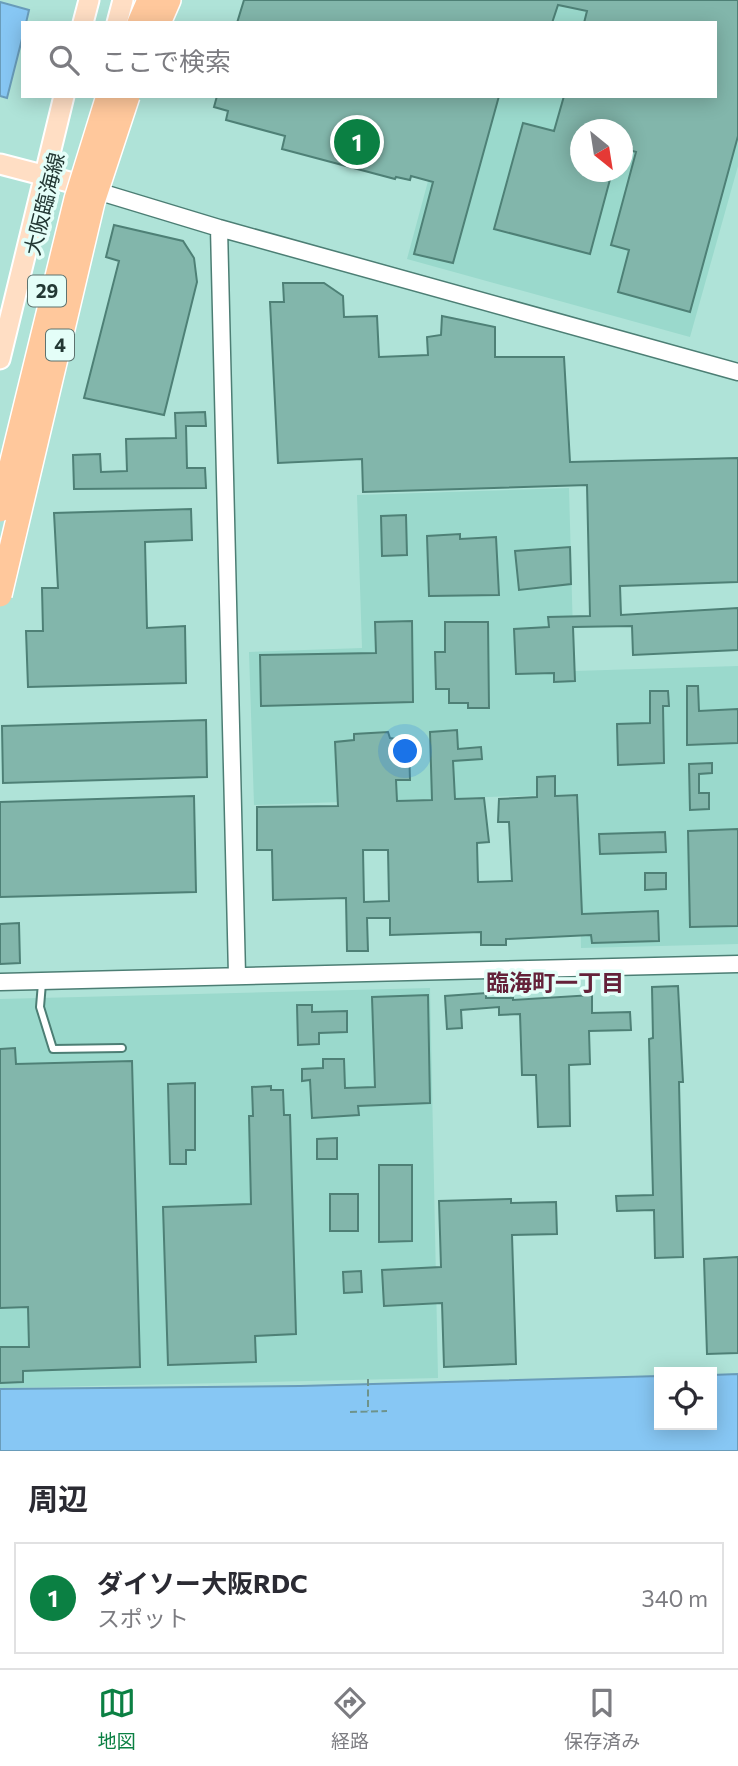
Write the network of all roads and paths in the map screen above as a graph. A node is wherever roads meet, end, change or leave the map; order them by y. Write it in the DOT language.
graph roads {
  1 [pos="89,0"];
  2 [pos="123,0"];
  3 [pos="149,0"];
  4 [pos="169,0"];
  5 [pos="84,21"];
  6 [pos="118,21"];
  7 [pos="140,21"];
  8 [pos="160,21"];
  9 [pos="64,98"];
  10 [pos="96,98"];
  11 [pos="107,98"];
  12 [pos="127,98"];
  13 [pos="0,164"];
  14 [pos="44,176"];
  15 [pos="73,183"];
  16 [pos="219,228"];
  17 [pos="0,359"];
  18 [pos="738,372"];
  19 [pos="3,483"];
  20 [pos="0,504"];
  21 [pos="0,510"];
  22 [pos="0,595"];
  23 [pos="738,964"];
  24 [pos="237,975"];
  25 [pos="42,981"];
  26 [pos="0,982"];
  27 [pos="122,1048"];
  28 [pos="368,1378"];
  29 [pos="351,1412"];
  30 [pos="368,1412"];
  31 [pos="387,1412"];
  1 -- 5 [label="main road"];
  2 -- 6 [label="main road"];
  3 -- 7 [label="highway"];
  4 -- 8 [label="highway"];
  9 -- 14 [label="main road, 大阪臨海線 / 29"];
  10 -- 15 [label="main road, 大阪臨海線 / 29"];
  11 -- 19 [label="highway, 4, bridge"];
  12 -- 22 [label="highway, 4, bridge"];
  13 -- 14 [label="main road"];
  14 -- 15 [label="main road"];
  14 -- 17 [label="main road, 大阪臨海線 / 29"];
  15 -- 16 [label="street"];
  15 -- 19 [label="main road, 大阪臨海線 / 29"];
  16 -- 18 [label="street"];
  16 -- 24 [label="street"];
  19 -- 20 [label="highway, bridge"];
  19 -- 21 [label="highway, 4, bridge"];
  23 -- 24 [label="street"];
  24 -- 25 [label="street"];
  25 -- 26 [label="street"];
  25 -- 27 [label="lane"];
  28 -- 30 [label="path"];
  29 -- 30 [label="path"];
  30 -- 31 [label="path"];
}
